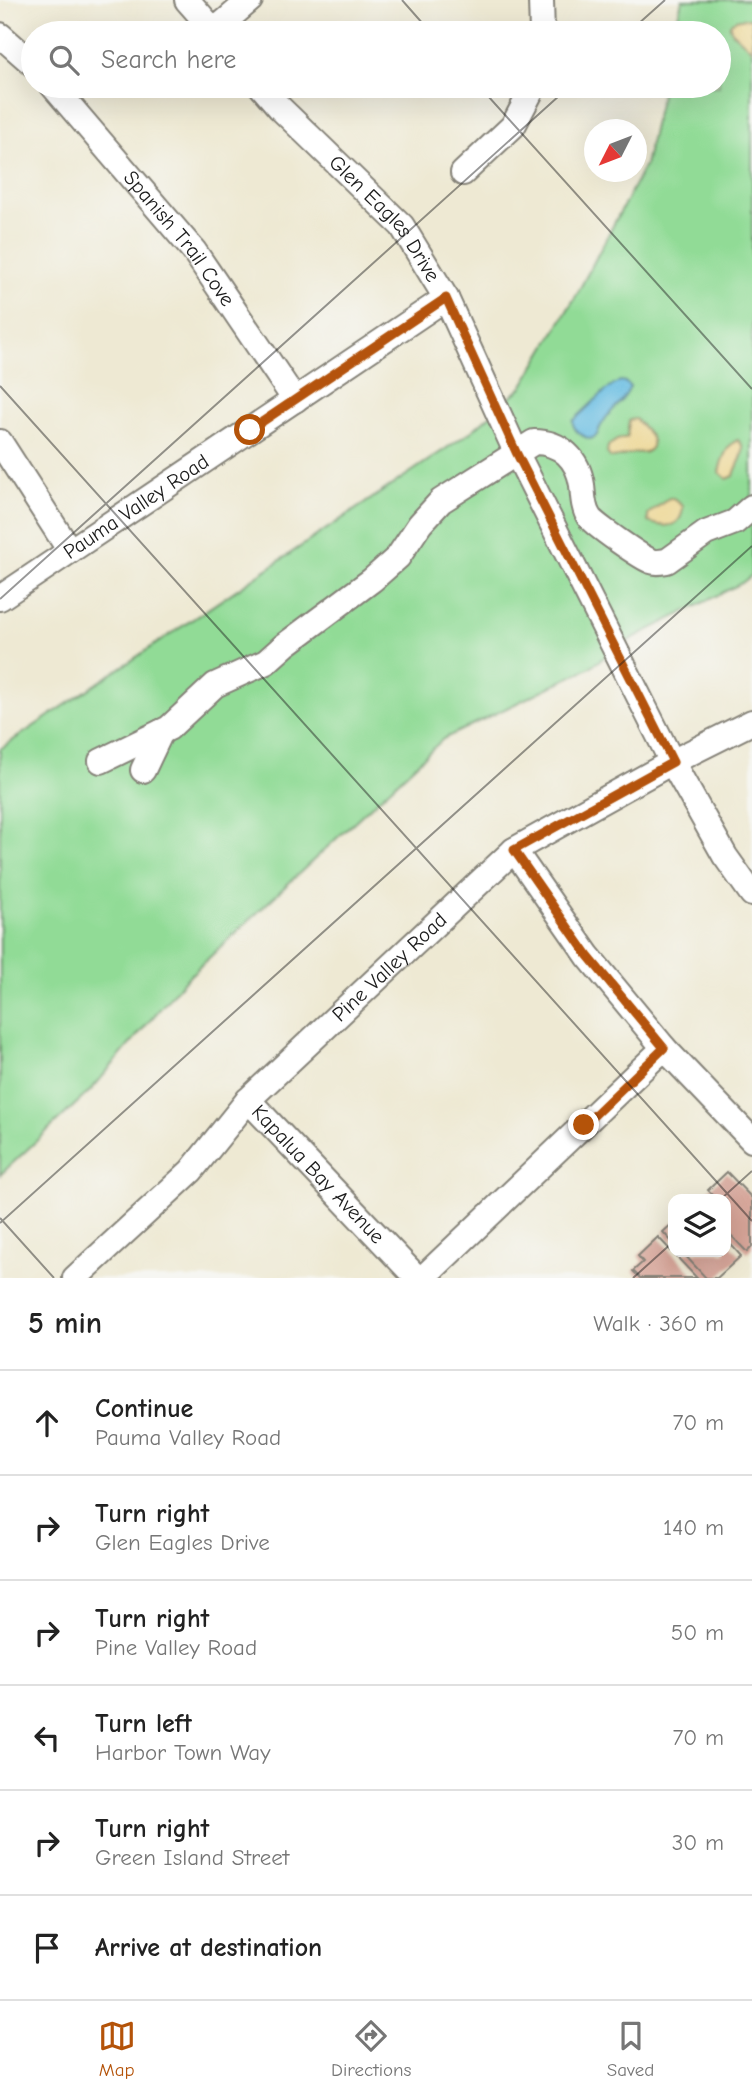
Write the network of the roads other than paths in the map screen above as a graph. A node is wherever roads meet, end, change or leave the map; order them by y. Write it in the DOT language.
graph roads {
  1 [pos="187,0"];
  2 [pos="250,0"];
  3 [pos="541,0"];
  4 [pos="205,21"];
  5 [pos="227,21"];
  6 [pos="542,21"];
  7 [pos="0,35"];
  8 [pos="21,53"];
  9 [pos="63,98"];
  10 [pos="271,98"];
  11 [pos="528,98"];
  12 [pos="463,173"];
  13 [pos="446,298"];
  14 [pos="295,400"];
  15 [pos="0,442"];
  16 [pos="516,452"];
  17 [pos="752,507"];
  18 [pos="70,551"];
  19 [pos="0,598"];
  20 [pos="752,722"];
  21 [pos="161,732"];
  22 [pos="101,761"];
  23 [pos="673,762"];
  24 [pos="143,770"];
  25 [pos="514,850"];
  26 [pos="752,894"];
  27 [pos="664,1048"];
  28 [pos="248,1100"];
  29 [pos="752,1140"];
  30 [pos="75,1278"];
  31 [pos="417,1278"];
  32 [pos="424,1278"];
  1 -- 4 [label="street"];
  2 -- 5 [label="street"];
  3 -- 6 [label="street"];
  7 -- 8 [label="street"];
  9 -- 14 [label="street, Spanish Trail Cove"];
  10 -- 13 [label="street, Glen Eagles Drive"];
  11 -- 12 [label="street"];
  13 -- 14 [label="street, Pauma Valley Road"];
  13 -- 16 [label="street, Glen Eagles Drive"];
  14 -- 18 [label="street, Pauma Valley Road"];
  15 -- 18 [label="street"];
  16 -- 17 [label="street"];
  16 -- 21 [label="street"];
  16 -- 23 [label="street, Glen Eagles Drive"];
  18 -- 19 [label="street, Pauma Valley Road"];
  20 -- 23 [label="street, Pine Valley Road"];
  21 -- 22 [label="street"];
  21 -- 24 [label="street"];
  23 -- 25 [label="street, Pine Valley Road"];
  23 -- 26 [label="street, Glen Eagles Drive"];
  25 -- 27 [label="street"];
  25 -- 28 [label="street, Pine Valley Road"];
  27 -- 29 [label="street"];
  27 -- 32 [label="street"];
  28 -- 30 [label="street, Pine Valley Road"];
  28 -- 31 [label="street, Kapalua Bay Avenue"];
}
